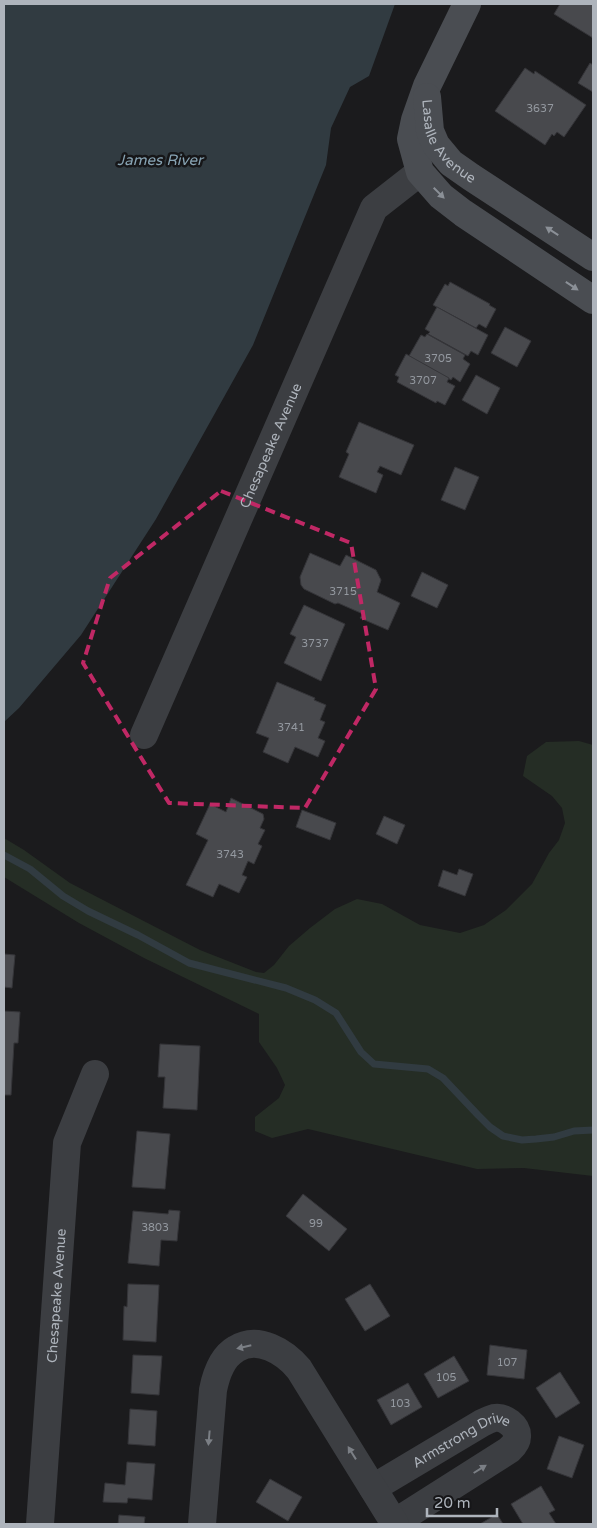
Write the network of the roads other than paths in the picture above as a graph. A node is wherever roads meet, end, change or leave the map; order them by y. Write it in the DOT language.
graph roads {
  1 [pos="467,4"];
  2 [pos="427,86"];
  3 [pos="420,172"];
  4 [pos="593,257"];
  5 [pos="593,300"];
  6 [pos="144,735"];
  7 [pos="95,1074"];
  8 [pos="373,1488"];
  9 [pos="40,1524"];
  10 [pos="202,1524"];
  11 [pos="395,1524"];
  1 -- 2 [label="main road"];
  2 -- 3 [label="main road, Lasalle Avenue"];
  4 -- 2 [label="main road, Lasalle Avenue, one-way"];
  3 -- 5 [label="main road, Lasalle Avenue, one-way"];
  3 -- 6 [label="street, Chesapeake Avenue"];
  7 -- 9 [label="street, Chesapeake Avenue"];
  8 -- 10 [label="street, Armstrong Drive, one-way"];
  8 -- 11 [label="street, Armstrong Drive"];
  11 -- 8 [label="street, Armstrong Drive, one-way"];
}
